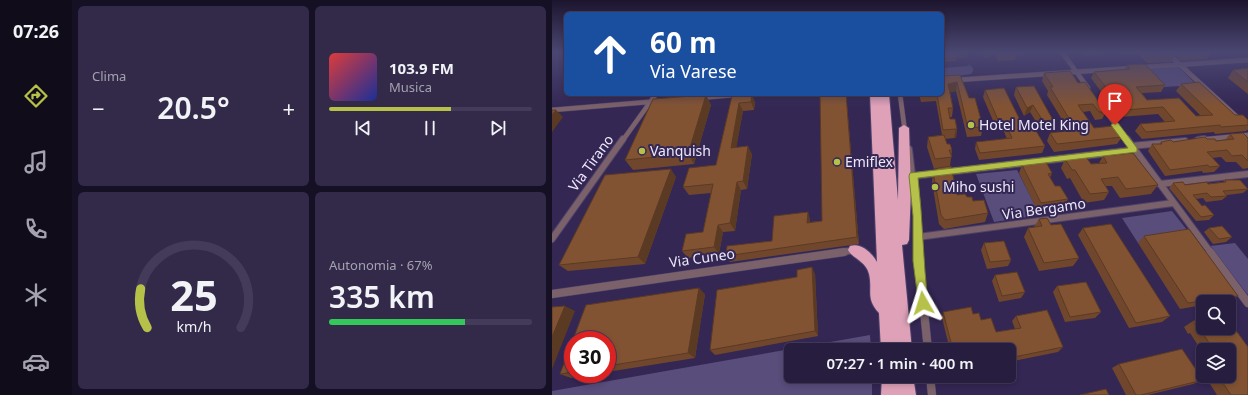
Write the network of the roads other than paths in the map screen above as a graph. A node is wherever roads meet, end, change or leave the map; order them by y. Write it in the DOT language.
graph roads {
  1 [pos="1069,70"];
  2 [pos="1075,70"];
  3 [pos="1186,70"];
  4 [pos="944,80"];
  5 [pos="1092,94"];
  6 [pos="655,96"];
  7 [pos="719,96"];
  8 [pos="869,96"];
  9 [pos="884,96"];
  10 [pos="901,96"];
  11 [pos="694,98"];
  12 [pos="665,100"];
  13 [pos="1097,100"];
  14 [pos="651,101"];
  15 [pos="552,110"];
  16 [pos="1248,127"];
  17 [pos="904,128"];
  18 [pos="1248,135"];
  19 [pos="1132,148"];
  20 [pos="1248,174"];
  21 [pos="913,176"];
  22 [pos="1160,184"];
  23 [pos="1173,203"];
  24 [pos="918,237"];
  25 [pos="552,239"];
  26 [pos="889,242"];
  27 [pos="855,250"];
  28 [pos="552,294"];
  29 [pos="1248,303"];
  30 [pos="887,310"];
  31 [pos="889,343"];
  32 [pos="903,343"];
  33 [pos="927,343"];
  34 [pos="906,383"];
  35 [pos="931,383"];
  36 [pos="907,395"];
  37 [pos="932,395"];
  1 -- 4 [label="street"];
  2 -- 5 [label="street"];
  3 -- 16 [label="street"];
  6 -- 14 [label="street, Via Tirano"];
  7 -- 11 [label="street"];
  8 -- 26 [label="highway"];
  9 -- 26 [label="highway"];
  10 -- 17 [label="street"];
  12 -- 14 [label="street"];
  13 -- 19 [label="street"];
  14 -- 15 [label="street"];
  14 -- 25 [label="street, Via Tirano"];
  17 -- 21 [label="street"];
  17 -- 32 [label="highway"];
  18 -- 19 [label="street"];
  19 -- 21 [label="street"];
  19 -- 22 [label="street"];
  20 -- 22 [label="street"];
  21 -- 24 [label="street"];
  22 -- 23 [label="street"];
  23 -- 24 [label="street, Via Bergamo"];
  23 -- 29 [label="street"];
  24 -- 33 [label="street"];
  26 -- 30 [label="highway"];
  26 -- 32 [label="highway"];
  27 -- 28 [label="street, Via Cuneo"];
  27 -- 30 [label="highway"];
  30 -- 31 [label="highway"];
  34 -- 36 [label="highway"];
  35 -- 37 [label="street"];
}
